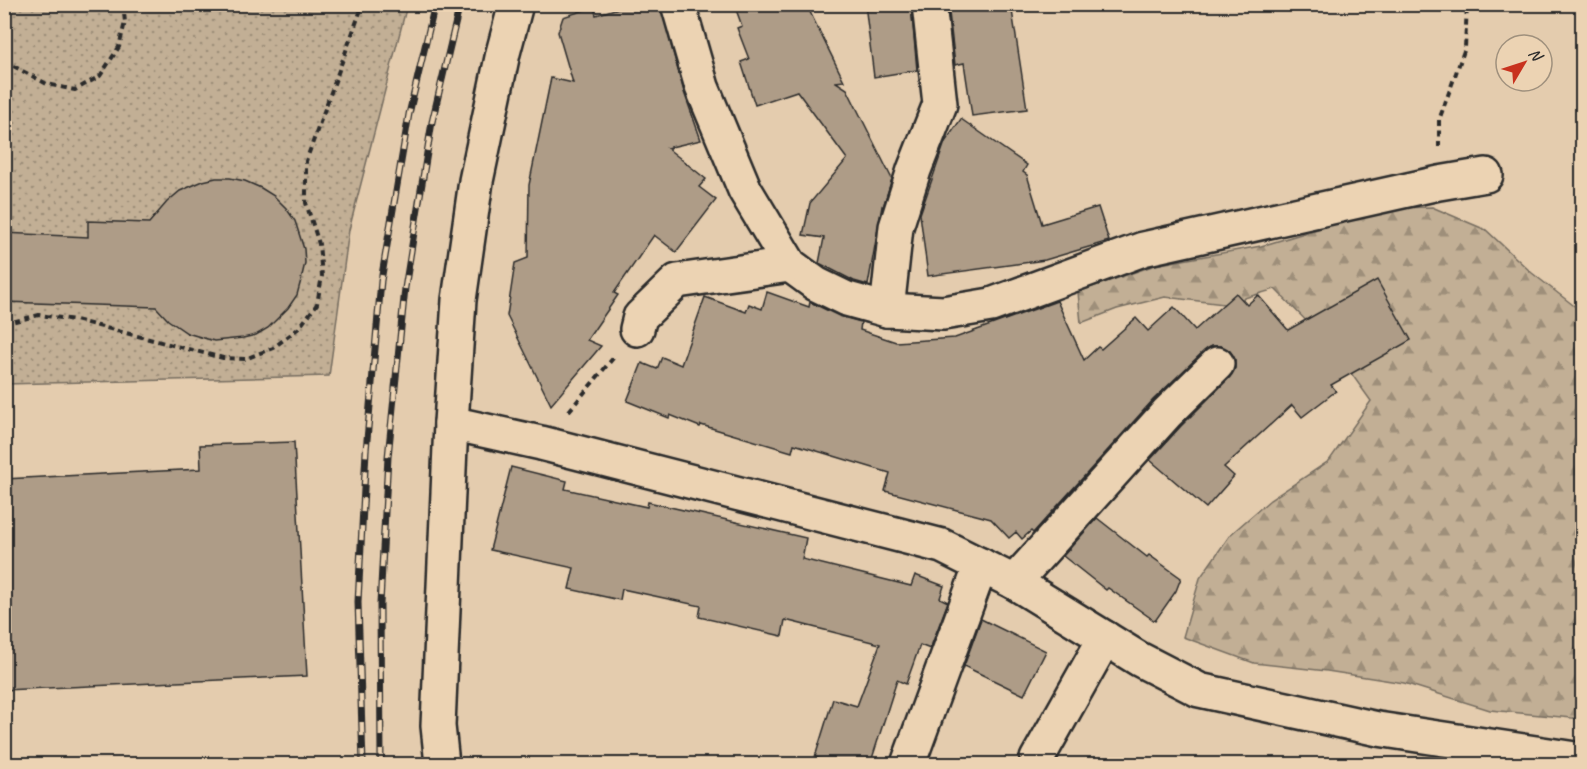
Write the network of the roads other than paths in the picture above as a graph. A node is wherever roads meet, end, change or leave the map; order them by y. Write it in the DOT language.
graph roads {
  1 [pos="516,4"];
  2 [pos="678,4"];
  3 [pos="929,4"];
  4 [pos="1461,180"];
  5 [pos="790,265"];
  6 [pos="887,310"];
  7 [pos="637,329"];
  8 [pos="1217,364"];
  9 [pos="451,423"];
  10 [pos="981,566"];
  11 [pos="1014,582"];
  12 [pos="1104,638"];
  13 [pos="1036,759"];
  14 [pos="1582,760"];
  15 [pos="442,765"];
  16 [pos="908,765"];
  1 -- 9 [label="street"];
  2 -- 5 [label="street"];
  3 -- 6 [label="street"];
  4 -- 6 [label="street"];
  5 -- 6 [label="street"];
  5 -- 7 [label="street"];
  8 -- 11 [label="street"];
  9 -- 10 [label="street"];
  9 -- 15 [label="street"];
  10 -- 11 [label="street"];
  10 -- 16 [label="street"];
  11 -- 12 [label="street"];
  12 -- 13 [label="street"];
  12 -- 14 [label="street"];
}
